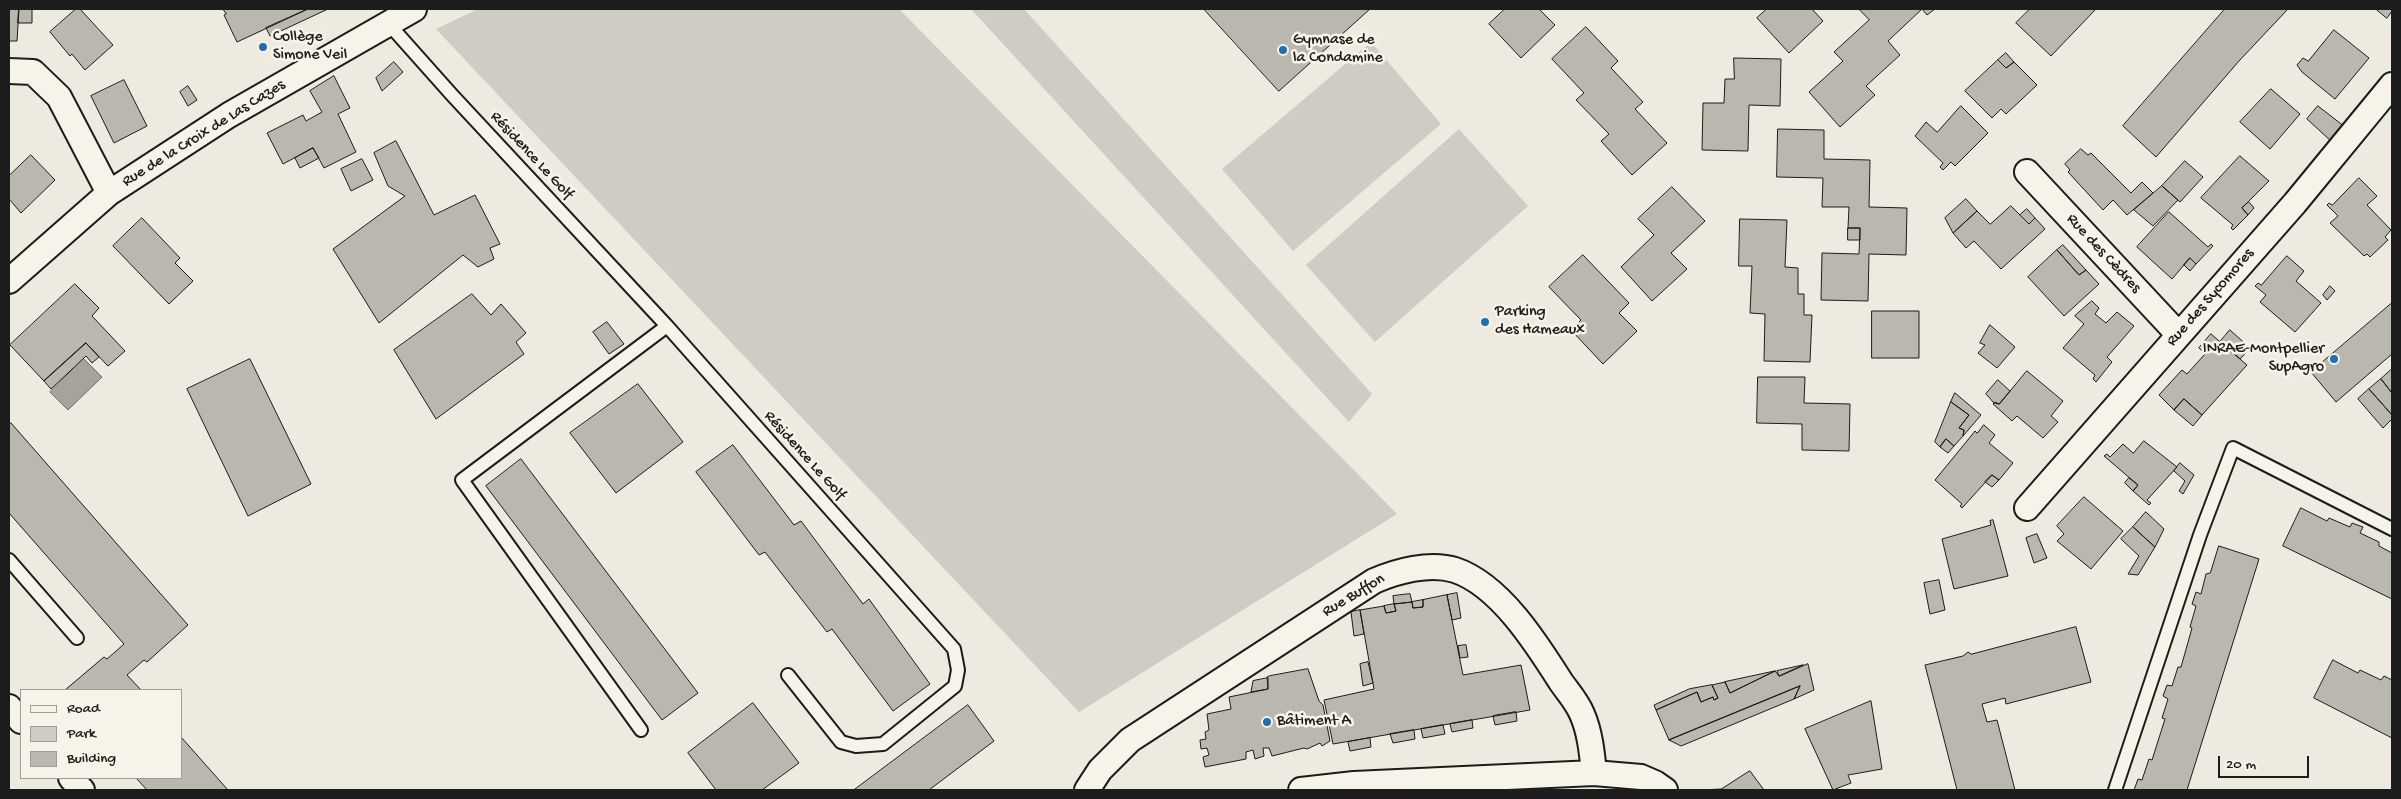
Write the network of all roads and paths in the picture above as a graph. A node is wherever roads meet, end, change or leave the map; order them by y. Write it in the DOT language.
graph roads {
  1 [pos="414,9"];
  2 [pos="388,22"];
  3 [pos="9,71"];
  4 [pos="2392,85"];
  5 [pos="2027,172"];
  6 [pos="109,193"];
  7 [pos="9,281"];
  8 [pos="667,326"];
  9 [pos="2178,335"];
  10 [pos="2027,508"];
  11 [pos="2392,528"];
  12 [pos="9,560"];
  13 [pos="78,638"];
  14 [pos="788,675"];
  15 [pos="9,707"];
  16 [pos="20,720"];
  17 [pos="641,730"];
  18 [pos="1594,773"];
  19 [pos="72,779"];
  20 [pos="82,790"];
  21 [pos="1087,790"];
  22 [pos="1301,790"];
  23 [pos="1666,790"];
  24 [pos="2115,790"];
  1 -- 2 [label="street, Rue de la Croix de Las Cazes"];
  2 -- 6 [label="street, Rue de la Croix de Las Cazes"];
  2 -- 8 [label="lane, Résidence Le Golf"];
  3 -- 6 [label="street"];
  4 -- 9 [label="street, Rue des Sycomores"];
  5 -- 9 [label="street, Rue des Cèdres"];
  6 -- 7 [label="street, Rue de la Croix de Las Cazes"];
  8 -- 14 [label="lane, Résidence Le Golf"];
  8 -- 17 [label="lane"];
  9 -- 10 [label="street, Rue des Sycomores"];
  11 -- 24 [label="lane"];
  12 -- 13 [label="lane"];
  15 -- 16 [label="street"];
  18 -- 21 [label="street, Rue Buffon"];
  18 -- 22 [label="street"];
  18 -- 23 [label="street"];
  19 -- 20 [label="street"];
}
